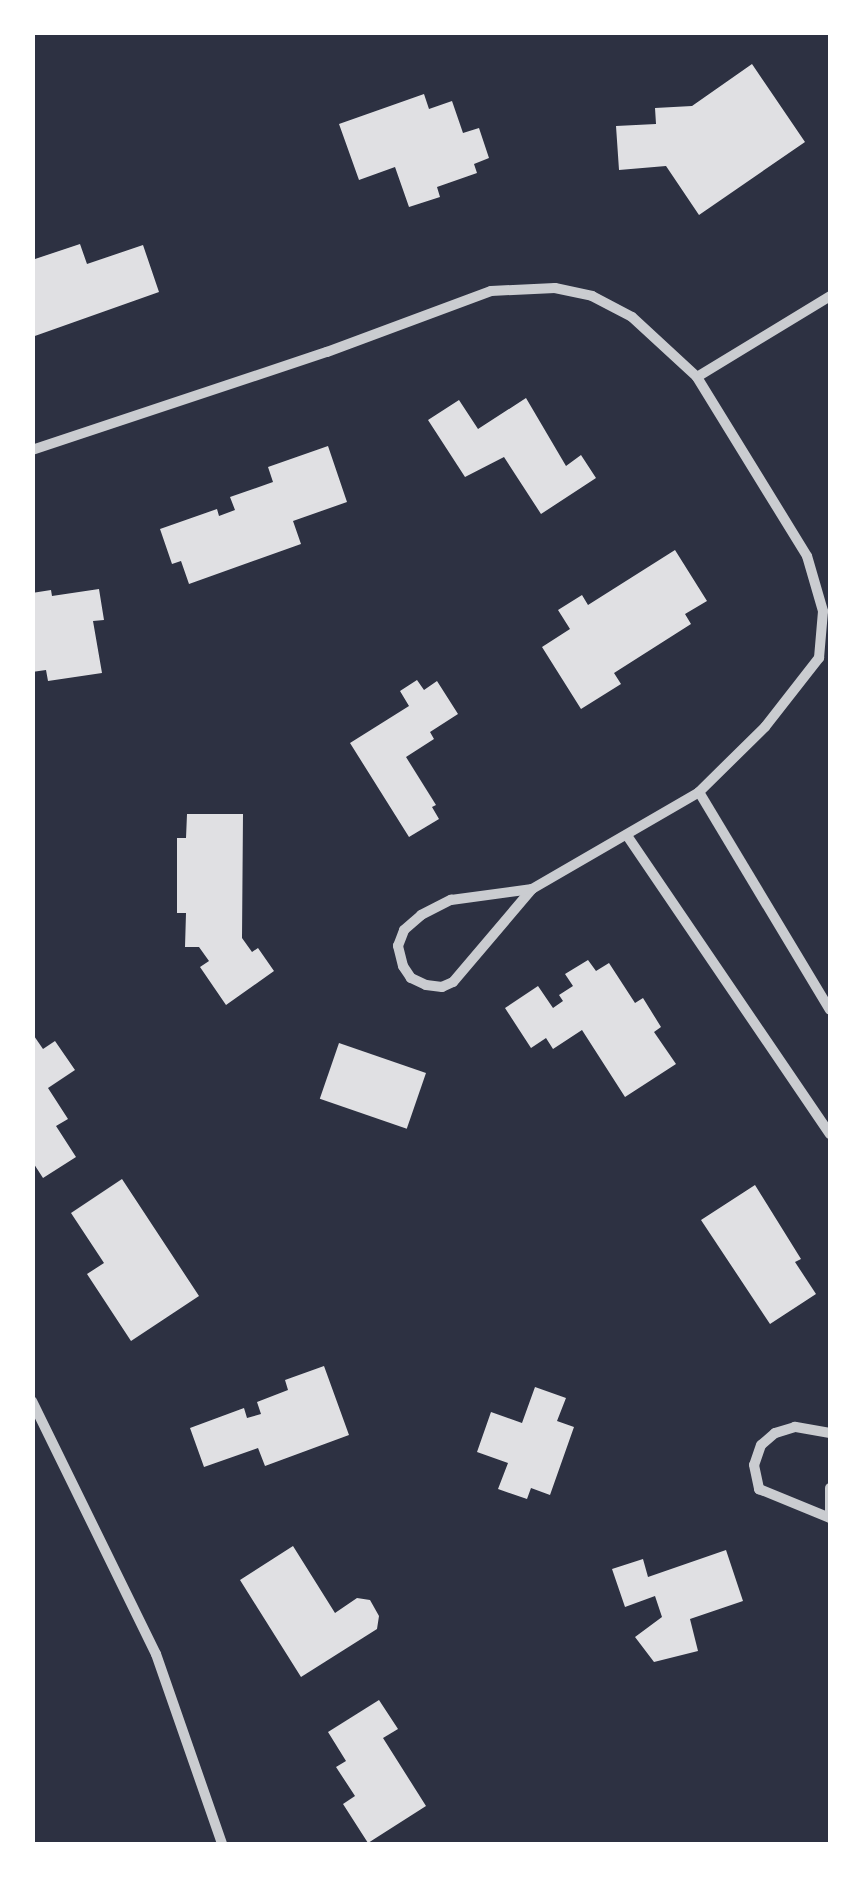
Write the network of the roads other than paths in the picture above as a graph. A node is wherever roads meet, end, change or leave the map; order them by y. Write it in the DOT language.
graph roads {
  1 [pos="830,296"];
  2 [pos="697,377"];
  3 [pos="32,450"];
  4 [pos="699,792"];
  5 [pos="628,837"];
  6 [pos="532,890"];
  7 [pos="830,1010"];
  8 [pos="830,1134"];
  9 [pos="32,1402"];
  10 [pos="830,1433"];
  11 [pos="830,1488"];
  12 [pos="222,1844"];
  1 -- 2 [label="street"];
  2 -- 3 [label="street"];
  2 -- 4 [label="street"];
  4 -- 5 [label="street"];
  4 -- 7 [label="street"];
  5 -- 6 [label="street"];
  5 -- 8 [label="street"];
  6 -- 6 [label="street"];
  9 -- 12 [label="street"];
  10 -- 11 [label="street"];
}
